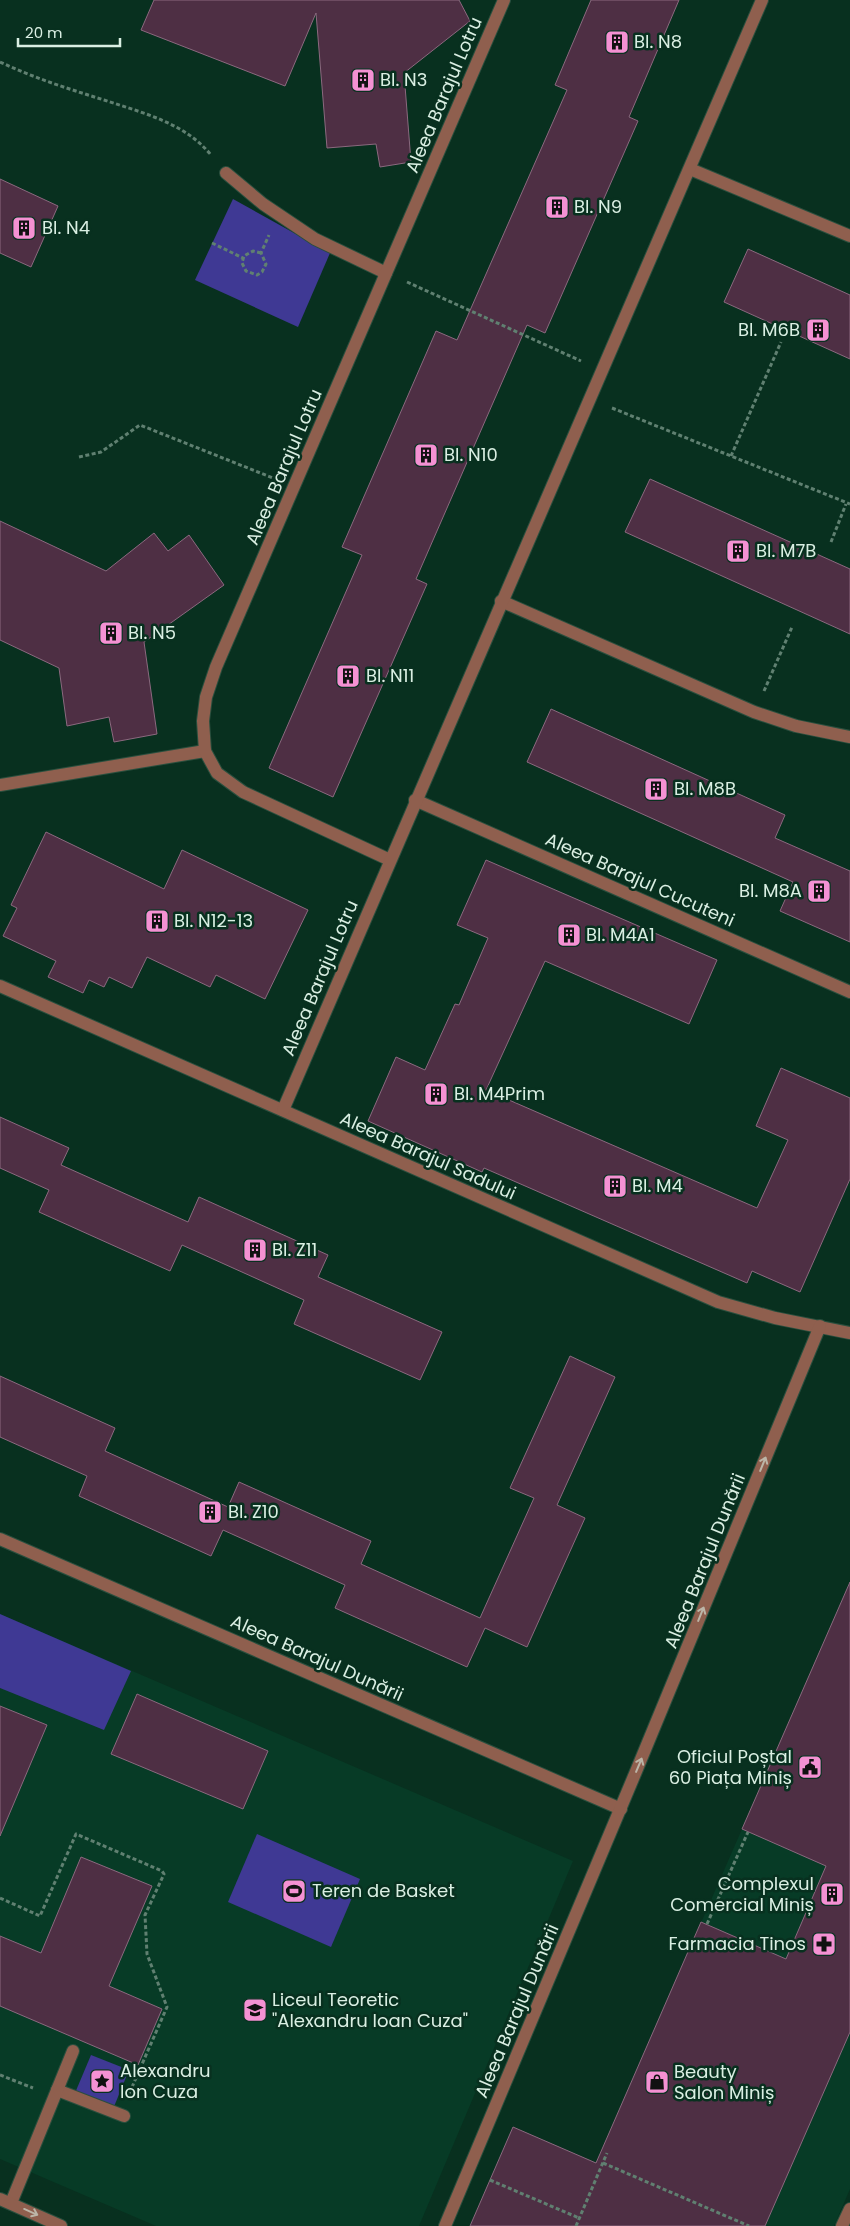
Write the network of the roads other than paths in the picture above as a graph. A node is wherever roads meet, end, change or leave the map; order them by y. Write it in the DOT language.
graph roads {
  1 [pos="504,0"];
  2 [pos="762,0"];
  3 [pos="690,168"];
  4 [pos="226,173"];
  5 [pos="850,236"];
  6 [pos="386,273"];
  7 [pos="502,601"];
  8 [pos="850,737"];
  9 [pos="205,751"];
  10 [pos="0,785"];
  11 [pos="415,800"];
  12 [pos="390,860"];
  13 [pos="0,986"];
  14 [pos="850,992"];
  15 [pos="283,1110"];
  16 [pos="820,1326"];
  17 [pos="850,1333"];
  18 [pos="0,1539"];
  19 [pos="621,1810"];
  20 [pos="73,2051"];
  21 [pos="56,2093"];
  22 [pos="122,2116"];
  23 [pos="5,2201"];
  24 [pos="850,2209"];
  25 [pos="61,2226"];
  26 [pos="445,2226"];
  27 [pos="842,2226"];
  1 -- 6 [label="street, Aleea Barajul Lotru"];
  2 -- 3 [label="street, Aleea Barajul Lotru"];
  3 -- 5 [label="street"];
  3 -- 7 [label="street, Aleea Barajul Lotru"];
  4 -- 6 [label="street"];
  6 -- 9 [label="street, Aleea Barajul Lotru"];
  7 -- 8 [label="street"];
  7 -- 11 [label="street, Aleea Barajul Lotru"];
  9 -- 10 [label="street"];
  9 -- 12 [label="street, Aleea Barajul Lotru"];
  11 -- 12 [label="street, Aleea Barajul Lotru"];
  11 -- 14 [label="street, Aleea Barajul Cucuteni"];
  12 -- 15 [label="street, Aleea Barajul Lotru"];
  13 -- 15 [label="street, Aleea Barajul Sadului"];
  15 -- 16 [label="street, Aleea Barajul Sadului"];
  16 -- 17 [label="street, Aleea Barajul Sadului"];
  19 -- 16 [label="street, Aleea Barajul Dunării, one-way"];
  18 -- 19 [label="street, Aleea Barajul Dunării"];
  19 -- 26 [label="street, Aleea Barajul Dunării"];
  20 -- 21 [label="street"];
  21 -- 22 [label="street"];
  21 -- 23 [label="street"];
  23 -- 25 [label="street, one-way"];
  24 -- 27 [label="street"];
}
